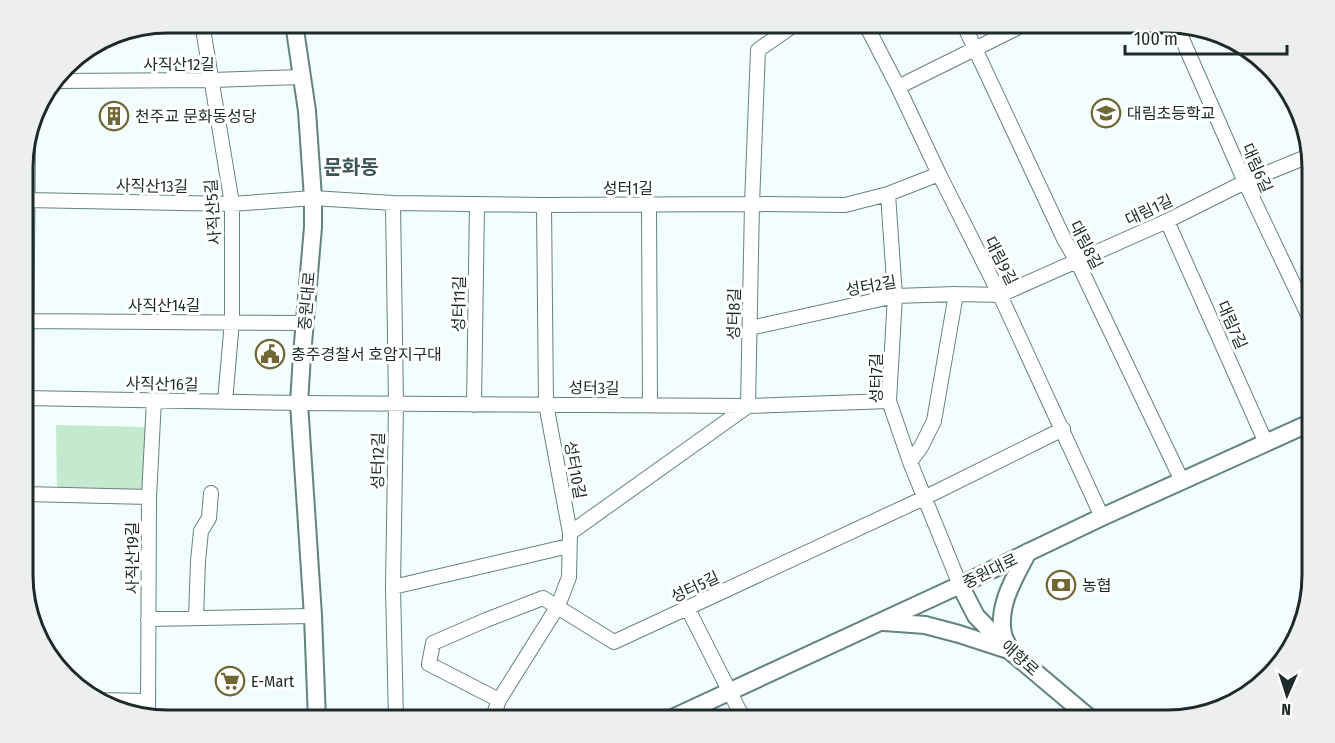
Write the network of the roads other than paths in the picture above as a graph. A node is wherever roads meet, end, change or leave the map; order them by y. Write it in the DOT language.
graph roads {
  1 [pos="204,33"];
  2 [pos="296,33"];
  3 [pos="782,33"];
  4 [pos="871,33"];
  5 [pos="968,33"];
  6 [pos="1005,33"];
  7 [pos="1180,34"];
  8 [pos="974,48"];
  9 [pos="303,76"];
  10 [pos="212,80"];
  11 [pos="65,81"];
  12 [pos="898,87"];
  13 [pos="1302,158"];
  14 [pos="939,174"];
  15 [pos="1245,183"];
  16 [pos="888,194"];
  17 [pos="313,198"];
  18 [pos="33,200"];
  19 [pos="393,203"];
  20 [pos="232,204"];
  21 [pos="477,204"];
  22 [pos="752,204"];
  23 [pos="544,205"];
  24 [pos="649,205"];
  25 [pos="1167,221"];
  26 [pos="1077,261"];
  27 [pos="956,294"];
  28 [pos="1000,295"];
  29 [pos="895,296"];
  30 [pos="1302,302"];
  31 [pos="33,321"];
  32 [pos="232,321"];
  33 [pos="305,323"];
  34 [pos="750,328"];
  35 [pos="33,398"];
  36 [pos="154,400"];
  37 [pos="889,401"];
  38 [pos="225,402"];
  39 [pos="299,403"];
  40 [pos="396,404"];
  41 [pos="546,404"];
  42 [pos="474,405"];
  43 [pos="650,405"];
  44 [pos="748,406"];
  45 [pos="1302,427"];
  46 [pos="1063,429"];
  47 [pos="1266,443"];
  48 [pos="910,462"];
  49 [pos="1182,481"];
  50 [pos="33,494"];
  51 [pos="211,494"];
  52 [pos="149,497"];
  53 [pos="924,498"];
  54 [pos="1102,517"];
  55 [pos="570,539"];
  56 [pos="1028,552"];
  57 [pos="960,585"];
  58 [pos="393,587"];
  59 [pos="558,606"];
  60 [pos="688,609"];
  61 [pos="313,616"];
  62 [pos="196,618"];
  63 [pos="148,619"];
  64 [pos="880,622"];
  65 [pos="1010,651"];
  66 [pos="730,692"];
  67 [pos="499,700"];
  68 [pos="148,708"];
  69 [pos="317,710"];
  70 [pos="396,710"];
  71 [pos="496,710"];
  72 [pos="690,710"];
  73 [pos="739,710"];
  74 [pos="1080,710"];
  1 -- 10 [label="street, 사직산5길"];
  2 -- 9 [label="street, 중원대로"];
  3 -- 22 [label="street, 성터8길"];
  4 -- 12 [label="street, 대림9길"];
  5 -- 8 [label="street, 대림8길"];
  6 -- 8 [label="street"];
  7 -- 15 [label="street, 대림6길"];
  8 -- 12 [label="street"];
  8 -- 26 [label="street, 대림8길"];
  9 -- 10 [label="street, 사직산12길"];
  9 -- 17 [label="street, 중원대로"];
  10 -- 11 [label="street, 사직산12길"];
  10 -- 20 [label="street, 사직산5길"];
  12 -- 14 [label="street, 대림9길"];
  13 -- 15 [label="street, 대림1길"];
  14 -- 16 [label="street, 성터1길"];
  14 -- 28 [label="street, 대림9길"];
  15 -- 25 [label="street, 대림1길"];
  15 -- 30 [label="street, 대림6길"];
  16 -- 22 [label="street, 성터1길"];
  16 -- 29 [label="street, 성터7길"];
  17 -- 19 [label="street, 성터1길"];
  17 -- 20 [label="street, 사직산13길"];
  17 -- 33 [label="street, 중원대로"];
  18 -- 20 [label="street, 사직산13길"];
  19 -- 21 [label="street, 성터1길"];
  19 -- 40 [label="street, 성터12길"];
  20 -- 32 [label="street, 사직산5길"];
  21 -- 23 [label="street, 성터1길"];
  21 -- 42 [label="street, 성터11길"];
  22 -- 24 [label="street, 성터1길"];
  22 -- 34 [label="street, 성터8길"];
  23 -- 24 [label="street, 성터1길"];
  23 -- 41 [label="street, 성터10길"];
  24 -- 43 [label="street"];
  25 -- 26 [label="street, 대림1길"];
  25 -- 47 [label="street, 대림7길"];
  26 -- 28 [label="street, 대림1길"];
  26 -- 49 [label="street, 대림8길"];
  27 -- 28 [label="street, 성터2길"];
  27 -- 29 [label="street, 성터2길"];
  27 -- 48 [label="street"];
  28 -- 46 [label="street, 대림9길"];
  29 -- 34 [label="street, 성터2길"];
  29 -- 37 [label="street, 성터7길"];
  31 -- 32 [label="street, 사직산14길"];
  32 -- 33 [label="street, 사직산14길"];
  32 -- 38 [label="street, 사직산5길"];
  33 -- 39 [label="street, 중원대로"];
  34 -- 44 [label="street, 성터8길"];
  35 -- 36 [label="street, 사직산16길"];
  36 -- 38 [label="street, 사직산16길"];
  36 -- 52 [label="street, 사직산19길"];
  37 -- 44 [label="street, 성터3길"];
  37 -- 48 [label="street, 성터7길"];
  38 -- 39 [label="street, 사직산16길"];
  39 -- 40 [label="street, 성터3길"];
  39 -- 61 [label="street, 중원대로"];
  40 -- 42 [label="street, 성터3길"];
  40 -- 58 [label="street, 성터12길"];
  41 -- 42 [label="street, 성터3길"];
  41 -- 43 [label="street, 성터3길"];
  41 -- 55 [label="street, 성터10길"];
  43 -- 44 [label="street, 성터3길"];
  44 -- 55 [label="street"];
  45 -- 47 [label="street, 중원대로"];
  46 -- 53 [label="street, 성터5길"];
  46 -- 54 [label="street, 대림9길"];
  47 -- 49 [label="street, 중원대로"];
  48 -- 53 [label="street, 성터7길"];
  49 -- 54 [label="street, 중원대로"];
  50 -- 52 [label="street"];
  51 -- 62 [label="street"];
  52 -- 63 [label="street, 사직산19길"];
  53 -- 57 [label="street, 성터7길"];
  53 -- 60 [label="street, 성터5길"];
  54 -- 56 [label="street, 중원대로"];
  55 -- 58 [label="street"];
  55 -- 59 [label="street, 성터10길"];
  56 -- 57 [label="street, 중원대로"];
  56 -- 65 [label="street"];
  57 -- 64 [label="street, 중원대로"];
  57 -- 65 [label="street, 애향로"];
  58 -- 70 [label="street, 성터12길"];
  59 -- 60 [label="street, 성터5길"];
  59 -- 67 [label="street, 성터10길"];
  59 -- 67 [label="street, 성터5길"];
  60 -- 66 [label="street"];
  61 -- 62 [label="street"];
  61 -- 69 [label="street, 중원대로"];
  62 -- 63 [label="street"];
  63 -- 68 [label="street, 사직산19길"];
  64 -- 65 [label="street"];
  64 -- 66 [label="street, 중원대로"];
  65 -- 74 [label="street, 애향로"];
  66 -- 72 [label="street, 중원대로"];
  66 -- 73 [label="street"];
  67 -- 71 [label="street, 성터10길"];
}
